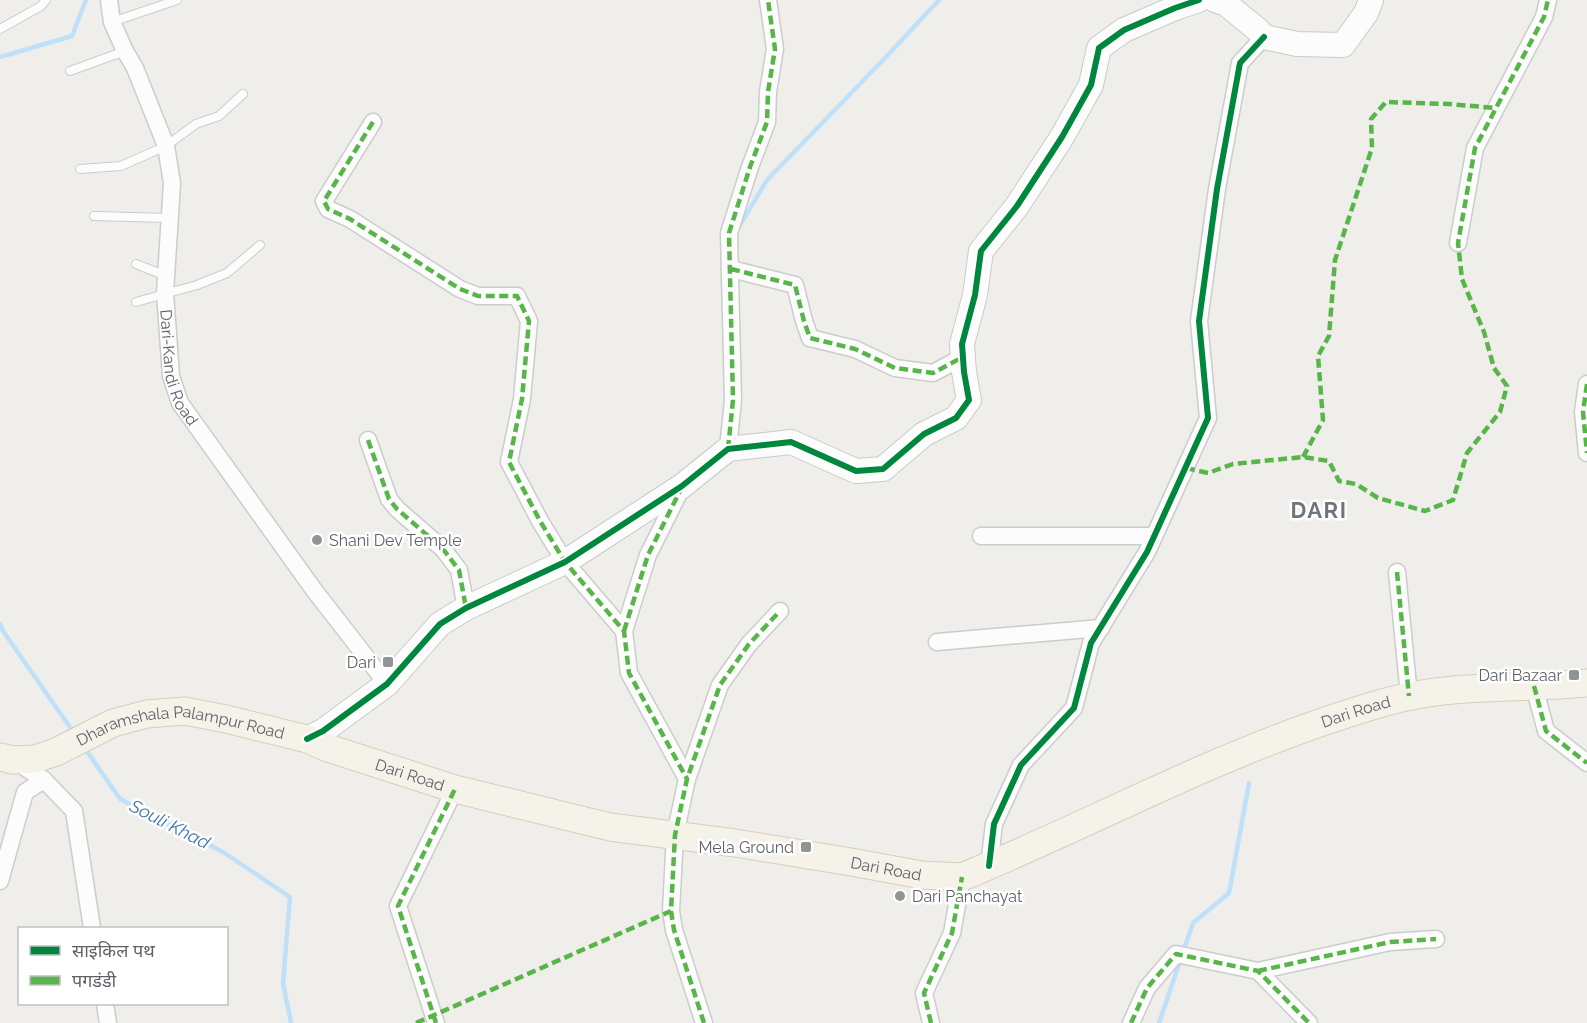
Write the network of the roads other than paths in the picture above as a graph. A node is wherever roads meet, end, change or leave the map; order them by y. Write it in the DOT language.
graph roads {
  1 [pos="46,0"];
  2 [pos="109,0"];
  3 [pos="177,0"];
  4 [pos="768,0"];
  5 [pos="1199,0"];
  6 [pos="1215,0"];
  7 [pos="1371,0"];
  8 [pos="1548,0"];
  9 [pos="112,22"];
  10 [pos="0,29"];
  11 [pos="1264,37"];
  12 [pos="125,51"];
  13 [pos="70,71"];
  14 [pos="243,93"];
  15 [pos="373,122"];
  16 [pos="166,146"];
  17 [pos="80,169"];
  18 [pos="94,216"];
  19 [pos="170,218"];
  20 [pos="1458,243"];
  21 [pos="260,245"];
  22 [pos="136,264"];
  23 [pos="730,269"];
  24 [pos="165,285"];
  25 [pos="136,302"];
  26 [pos="963,357"];
  27 [pos="1587,384"];
  28 [pos="368,440"];
  29 [pos="728,449"];
  30 [pos="1587,453"];
  31 [pos="682,486"];
  32 [pos="981,536"];
  33 [pos="1154,536"];
  34 [pos="565,562"];
  35 [pos="1397,572"];
  36 [pos="466,608"];
  37 [pos="780,611"];
  38 [pos="1101,628"];
  39 [pos="624,631"];
  40 [pos="937,642"];
  41 [pos="1587,683"];
  42 [pos="387,684"];
  43 [pos="1534,687"];
  44 [pos="1409,696"];
  45 [pos="307,740"];
  46 [pos="7,758"];
  47 [pos="1587,764"];
  48 [pos="687,779"];
  49 [pos="44,780"];
  50 [pos="455,789"];
  51 [pos="675,835"];
  52 [pos="989,866"];
  53 [pos="962,877"];
  54 [pos="0,881"];
  55 [pos="92,927"];
  56 [pos="1436,939"];
  57 [pos="1258,971"];
  58 [pos="105,1005"];
  59 [pos="108,1023"];
  60 [pos="436,1023"];
  61 [pos="704,1023"];
  62 [pos="931,1023"];
  63 [pos="1131,1023"];
  64 [pos="1309,1023"];
  1 -- 10 [label="lane"];
  2 -- 9 [label="street, Dari-Kandi Road"];
  3 -- 9 [label="lane"];
  4 -- 23 [label="street"];
  5 -- 26 [label="street"];
  6 -- 11 [label="street"];
  7 -- 11 [label="street"];
  8 -- 20 [label="street"];
  9 -- 12 [label="street, Dari-Kandi Road"];
  11 -- 33 [label="street"];
  12 -- 13 [label="lane"];
  12 -- 16 [label="street, Dari-Kandi Road"];
  14 -- 16 [label="lane"];
  15 -- 34 [label="street"];
  16 -- 17 [label="lane"];
  16 -- 19 [label="street, Dari-Kandi Road"];
  18 -- 19 [label="lane"];
  19 -- 24 [label="street, Dari-Kandi Road"];
  21 -- 24 [label="lane"];
  22 -- 24 [label="lane"];
  23 -- 26 [label="street"];
  23 -- 29 [label="street"];
  24 -- 25 [label="lane"];
  24 -- 42 [label="street, Dari-Kandi Road"];
  26 -- 29 [label="street"];
  27 -- 30 [label="street"];
  28 -- 36 [label="street"];
  29 -- 31 [label="street"];
  31 -- 34 [label="street"];
  31 -- 39 [label="street"];
  32 -- 33 [label="street"];
  33 -- 38 [label="street"];
  34 -- 36 [label="street"];
  34 -- 39 [label="street"];
  35 -- 44 [label="street"];
  36 -- 42 [label="street"];
  37 -- 48 [label="street"];
  38 -- 40 [label="street"];
  38 -- 52 [label="street"];
  39 -- 48 [label="street"];
  41 -- 43 [label="main road, Dari Road"];
  42 -- 45 [label="street"];
  43 -- 44 [label="main road, Dari Road"];
  43 -- 47 [label="street"];
  44 -- 52 [label="main road, Dari Road"];
  45 -- 46 [label="main road, Dharamshala Palampur Road"];
  45 -- 50 [label="main road, Dari Road"];
  46 -- 49 [label="street"];
  48 -- 51 [label="street"];
  49 -- 54 [label="street"];
  49 -- 55 [label="street"];
  50 -- 51 [label="main road, Dari Road"];
  50 -- 60 [label="street"];
  51 -- 53 [label="main road, Dari Road"];
  51 -- 61 [label="street"];
  52 -- 53 [label="main road, Dari Road"];
  53 -- 62 [label="street"];
  56 -- 57 [label="street"];
  57 -- 63 [label="street"];
  57 -- 64 [label="street"];
  58 -- 59 [label="street"];
}
